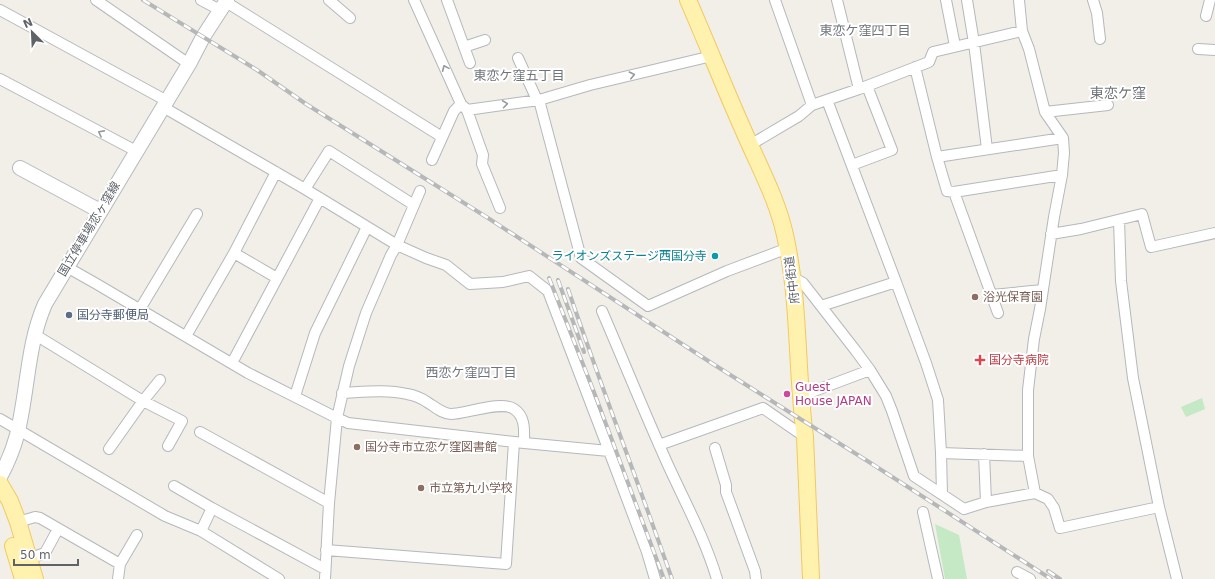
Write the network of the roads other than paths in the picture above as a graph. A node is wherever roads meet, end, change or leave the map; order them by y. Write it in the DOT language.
graph roads {
  1 [pos="96,0"];
  2 [pos="201,0"];
  3 [pos="329,0"];
  4 [pos="414,0"];
  5 [pos="447,0"];
  6 [pos="688,0"];
  7 [pos="775,0"];
  8 [pos="838,0"];
  9 [pos="946,0"];
  10 [pos="967,0"];
  11 [pos="1019,0"];
  12 [pos="1092,0"];
  13 [pos="1210,0"];
  14 [pos="224,4"];
  15 [pos="0,10"];
  16 [pos="1206,16"];
  17 [pos="350,18"];
  18 [pos="1022,31"];
  19 [pos="1100,38"];
  20 [pos="485,40"];
  21 [pos="974,43"];
  22 [pos="955,46"];
  23 [pos="464,47"];
  24 [pos="1198,49"];
  25 [pos="1215,50"];
  26 [pos="712,56"];
  27 [pos="518,58"];
  28 [pos="470,63"];
  29 [pos="189,64"];
  30 [pos="915,67"];
  31 [pos="0,79"];
  32 [pos="863,87"];
  33 [pos="538,100"];
  34 [pos="827,100"];
  35 [pos="165,104"];
  36 [pos="812,105"];
  37 [pos="1108,105"];
  38 [pos="464,107"];
  39 [pos="1045,112"];
  40 [pos="442,137"];
  41 [pos="1063,138"];
  42 [pos="750,145"];
  43 [pos="988,149"];
  44 [pos="136,152"];
  45 [pos="937,157"];
  46 [pos="432,160"];
  47 [pos="852,164"];
  48 [pos="20,168"];
  49 [pos="276,172"];
  50 [pos="1062,175"];
  51 [pos="305,189"];
  52 [pos="420,191"];
  53 [pos="954,192"];
  54 [pos="320,198"];
  55 [pos="414,205"];
  56 [pos="500,208"];
  57 [pos="100,211"];
  58 [pos="197,214"];
  59 [pos="1119,220"];
  60 [pos="367,227"];
  61 [pos="1215,233"];
  62 [pos="1051,234"];
  63 [pos="397,245"];
  64 [pos="788,248"];
  65 [pos="234,253"];
  66 [pos="66,268"];
  67 [pos="792,277"];
  68 [pos="277,278"];
  69 [pos="896,282"];
  70 [pos="1043,290"];
  71 [pos="992,295"];
  72 [pos="821,306"];
  73 [pos="140,309"];
  74 [pos="602,311"];
  75 [pos="998,313"];
  76 [pos="34,334"];
  77 [pos="186,336"];
  78 [pos="232,363"];
  79 [pos="870,370"];
  80 [pos="160,380"];
  81 [pos="342,393"];
  82 [pos="295,396"];
  83 [pos="801,396"];
  84 [pos="143,401"];
  85 [pos="337,418"];
  86 [pos="0,419"];
  87 [pos="18,430"];
  88 [pos="200,432"];
  89 [pos="805,437"];
  90 [pos="514,442"];
  91 [pos="524,443"];
  92 [pos="659,445"];
  93 [pos="168,446"];
  94 [pos="715,448"];
  95 [pos="109,449"];
  96 [pos="609,451"];
  97 [pos="941,453"];
  98 [pos="984,454"];
  99 [pos="1028,456"];
  100 [pos="4,459"];
  101 [pos="0,477"];
  102 [pos="0,484"];
  103 [pos="174,486"];
  104 [pos="1035,493"];
  105 [pos="942,494"];
  106 [pos="0,496"];
  107 [pos="986,502"];
  108 [pos="329,503"];
  109 [pos="1159,507"];
  110 [pos="212,508"];
  111 [pos="923,512"];
  112 [pos="632,513"];
  113 [pos="18,522"];
  114 [pos="58,529"];
  115 [pos="201,531"];
  116 [pos="137,535"];
  117 [pos="326,550"];
  118 [pos="28,559"];
  119 [pos="120,564"];
  120 [pos="1017,572"];
  121 [pos="325,574"];
  122 [pos="23,579"];
  123 [pos="34,579"];
  124 [pos="118,579"];
  125 [pos="279,579"];
  126 [pos="648,579"];
  127 [pos="655,579"];
  128 [pos="717,579"];
  129 [pos="756,579"];
  130 [pos="811,579"];
  131 [pos="938,579"];
  132 [pos="1030,579"];
  133 [pos="1177,579"];
  1 -- 29 [label="street"];
  2 -- 14 [label="street"];
  3 -- 17 [label="street"];
  38 -- 4 [label="street, one-way"];
  5 -- 23 [label="street"];
  6 -- 26 [label="main road, 府中街道"];
  7 -- 36 [label="street"];
  8 -- 32 [label="street"];
  9 -- 22 [label="street"];
  10 -- 21 [label="street"];
  11 -- 18 [label="street"];
  12 -- 19 [label="street"];
  13 -- 16 [label="street"];
  14 -- 29 [label="main road, 国立停車場恋ヶ窪線"];
  14 -- 40 [label="street"];
  15 -- 35 [label="street"];
  18 -- 21 [label="street"];
  18 -- 39 [label="street"];
  20 -- 23 [label="street"];
  21 -- 22 [label="street"];
  21 -- 43 [label="street"];
  22 -- 30 [label="street"];
  23 -- 28 [label="street"];
  24 -- 25 [label="street"];
  33 -- 26 [label="street, one-way"];
  26 -- 42 [label="main road, 府中街道"];
  27 -- 33 [label="street"];
  29 -- 35 [label="main road, 国立停車場恋ヶ窪線"];
  30 -- 32 [label="street"];
  30 -- 45 [label="street"];
  44 -- 31 [label="street, one-way"];
  32 -- 34 [label="street"];
  32 -- 47 [label="street"];
  38 -- 33 [label="street, one-way"];
  33 -- 64 [label="street"];
  34 -- 36 [label="street"];
  34 -- 47 [label="street"];
  35 -- 44 [label="main road, 国立停車場恋ヶ窪線"];
  35 -- 49 [label="street"];
  36 -- 42 [label="street"];
  37 -- 39 [label="street"];
  38 -- 40 [label="street"];
  38 -- 56 [label="street"];
  39 -- 41 [label="street"];
  40 -- 46 [label="street"];
  41 -- 43 [label="street"];
  41 -- 50 [label="street"];
  42 -- 64 [label="main road, 府中街道"];
  43 -- 45 [label="street"];
  44 -- 57 [label="main road, 国立停車場恋ヶ窪線"];
  45 -- 53 [label="street"];
  47 -- 69 [label="street"];
  48 -- 57 [label="main road"];
  49 -- 51 [label="street"];
  49 -- 65 [label="street"];
  50 -- 53 [label="street"];
  50 -- 62 [label="street"];
  51 -- 54 [label="street"];
  51 -- 55 [label="street"];
  52 -- 55 [label="street"];
  53 -- 71 [label="street"];
  54 -- 60 [label="street"];
  54 -- 68 [label="street"];
  55 -- 63 [label="street"];
  57 -- 66 [label="main road, 国立停車場恋ヶ窪線"];
  58 -- 73 [label="street"];
  59 -- 61 [label="street"];
  59 -- 62 [label="street"];
  59 -- 109 [label="street"];
  60 -- 63 [label="street"];
  60 -- 82 [label="street"];
  62 -- 70 [label="street"];
  63 -- 81 [label="street"];
  63 -- 96 [label="street"];
  64 -- 67 [label="main road, 府中街道"];
  65 -- 68 [label="street"];
  65 -- 77 [label="street"];
  66 -- 73 [label="street"];
  66 -- 76 [label="main road, 国立停車場恋ヶ窪線"];
  67 -- 72 [label="street"];
  67 -- 83 [label="main road, 府中街道"];
  68 -- 78 [label="street"];
  69 -- 72 [label="street"];
  69 -- 97 [label="street"];
  70 -- 71 [label="street"];
  70 -- 99 [label="street"];
  71 -- 75 [label="street"];
  72 -- 79 [label="street"];
  73 -- 77 [label="street"];
  74 -- 92 [label="street"];
  76 -- 84 [label="street"];
  76 -- 87 [label="main road, 国立停車場恋ヶ窪線"];
  77 -- 78 [label="street"];
  78 -- 82 [label="street"];
  79 -- 83 [label="street"];
  79 -- 105 [label="street"];
  80 -- 84 [label="street"];
  81 -- 85 [label="street"];
  81 -- 91 [label="street"];
  82 -- 85 [label="street"];
  83 -- 89 [label="main road, 府中街道"];
  84 -- 93 [label="street"];
  84 -- 95 [label="street"];
  85 -- 90 [label="street"];
  85 -- 108 [label="street"];
  86 -- 87 [label="street"];
  87 -- 100 [label="main road, 国立停車場恋ヶ窪線"];
  87 -- 115 [label="street"];
  88 -- 108 [label="street"];
  89 -- 92 [label="street"];
  89 -- 130 [label="main road, 府中街道"];
  90 -- 91 [label="street"];
  90 -- 117 [label="street"];
  91 -- 96 [label="street"];
  92 -- 128 [label="street"];
  94 -- 129 [label="street"];
  96 -- 112 [label="street"];
  97 -- 98 [label="street"];
  97 -- 105 [label="street"];
  98 -- 99 [label="street"];
  98 -- 107 [label="street"];
  99 -- 104 [label="street"];
  100 -- 101 [label="main road, 国立停車場恋ヶ窪線"];
  102 -- 113 [label="main road"];
  103 -- 110 [label="street"];
  104 -- 107 [label="street"];
  104 -- 109 [label="street"];
  105 -- 107 [label="street"];
  106 -- 122 [label="main road"];
  108 -- 117 [label="street"];
  109 -- 133 [label="street"];
  110 -- 115 [label="street"];
  110 -- 121 [label="street"];
  111 -- 131 [label="street"];
  112 -- 126 [label="street"];
  112 -- 127 [label="street"];
  113 -- 114 [label="street"];
  113 -- 118 [label="main road"];
  114 -- 118 [label="street"];
  114 -- 119 [label="street"];
  115 -- 125 [label="street"];
  116 -- 119 [label="street"];
  117 -- 121 [label="street"];
  118 -- 123 [label="main road"];
  119 -- 124 [label="street"];
  120 -- 132 [label="street"];
}
